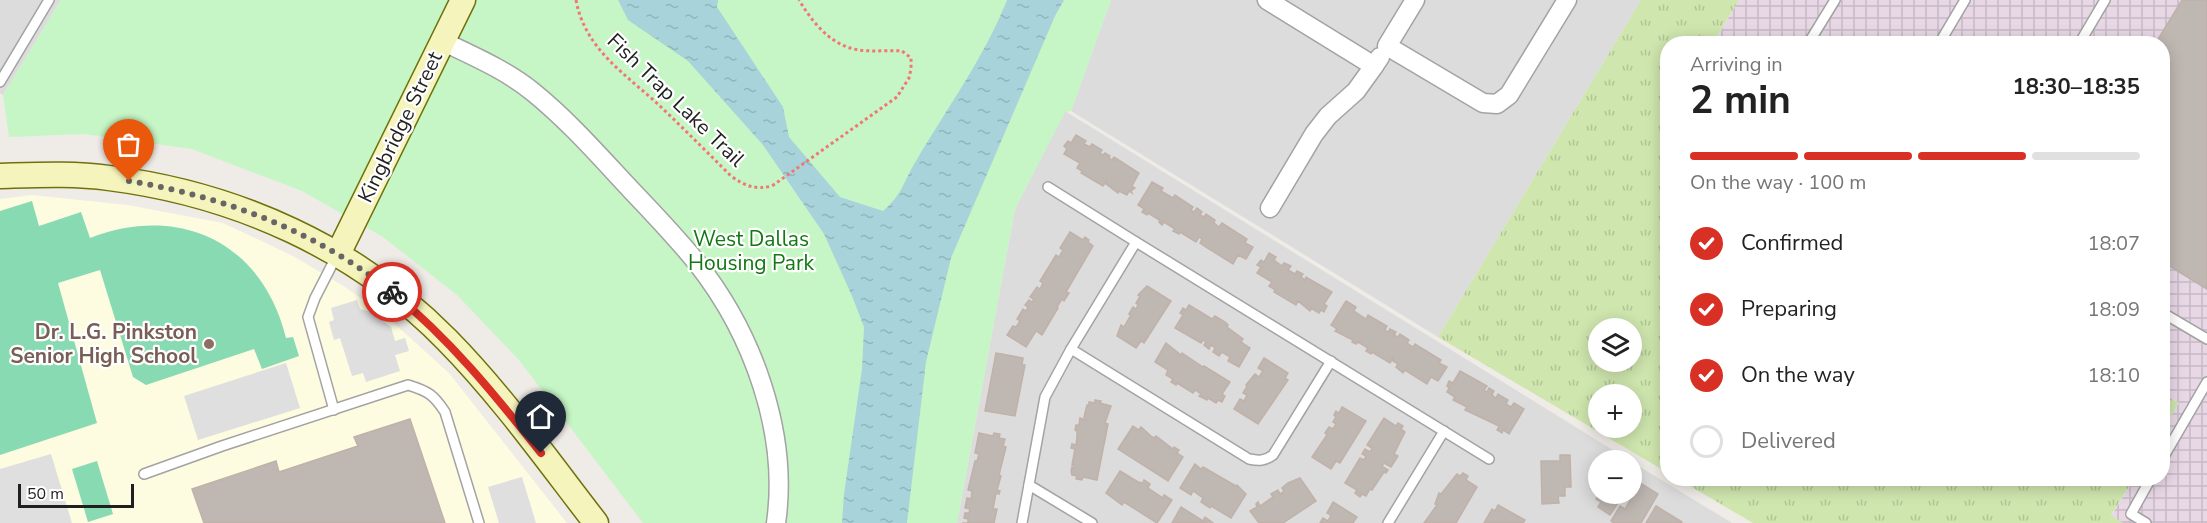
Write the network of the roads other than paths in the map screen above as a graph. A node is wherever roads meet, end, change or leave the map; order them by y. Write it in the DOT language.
graph roads {
  1 [pos="49,0"];
  2 [pos="463,0"];
  3 [pos="1267,0"];
  4 [pos="1415,0"];
  5 [pos="1567,0"];
  6 [pos="1835,0"];
  7 [pos="1965,0"];
  8 [pos="2105,0"];
  9 [pos="1813,36"];
  10 [pos="1944,36"];
  11 [pos="2084,36"];
  12 [pos="442,41"];
  13 [pos="1387,46"];
  14 [pos="1374,66"];
  15 [pos="0,82"];
  16 [pos="0,176"];
  17 [pos="1048,187"];
  18 [pos="1270,208"];
  19 [pos="1136,242"];
  20 [pos="338,254"];
  21 [pos="2170,317"];
  22 [pos="2207,339"];
  23 [pos="1071,349"];
  24 [pos="1331,361"];
  25 [pos="2207,382"];
  26 [pos="334,410"];
  27 [pos="1444,431"];
  28 [pos="2170,446"];
  29 [pos="1489,459"];
  30 [pos="144,474"];
  31 [pos="1029,485"];
  32 [pos="2147,486"];
  33 [pos="479,523"];
  34 [pos="596,523"];
  35 [pos="776,523"];
  36 [pos="1022,523"];
  37 [pos="1092,523"];
  38 [pos="1388,523"];
  39 [pos="2145,523"];
  1 -- 15 [label="lane"];
  2 -- 12 [label="street, Kingbridge Street"];
  3 -- 14 [label="street"];
  4 -- 13 [label="street"];
  5 -- 13 [label="street"];
  6 -- 9 [label="lane"];
  7 -- 10 [label="lane"];
  8 -- 11 [label="lane"];
  12 -- 20 [label="street, Kingbridge Street"];
  12 -- 35 [label="street"];
  13 -- 14 [label="street"];
  14 -- 18 [label="street"];
  16 -- 20 [label="street"];
  17 -- 19 [label="lane"];
  19 -- 23 [label="lane"];
  19 -- 24 [label="lane"];
  20 -- 26 [label="lane"];
  20 -- 34 [label="street"];
  21 -- 22 [label="lane"];
  23 -- 24 [label="lane"];
  23 -- 31 [label="lane"];
  24 -- 27 [label="lane"];
  25 -- 28 [label="lane"];
  26 -- 30 [label="lane"];
  26 -- 33 [label="lane"];
  27 -- 29 [label="lane"];
  27 -- 38 [label="lane"];
  31 -- 36 [label="lane"];
  31 -- 37 [label="lane"];
  32 -- 39 [label="lane"];
}
